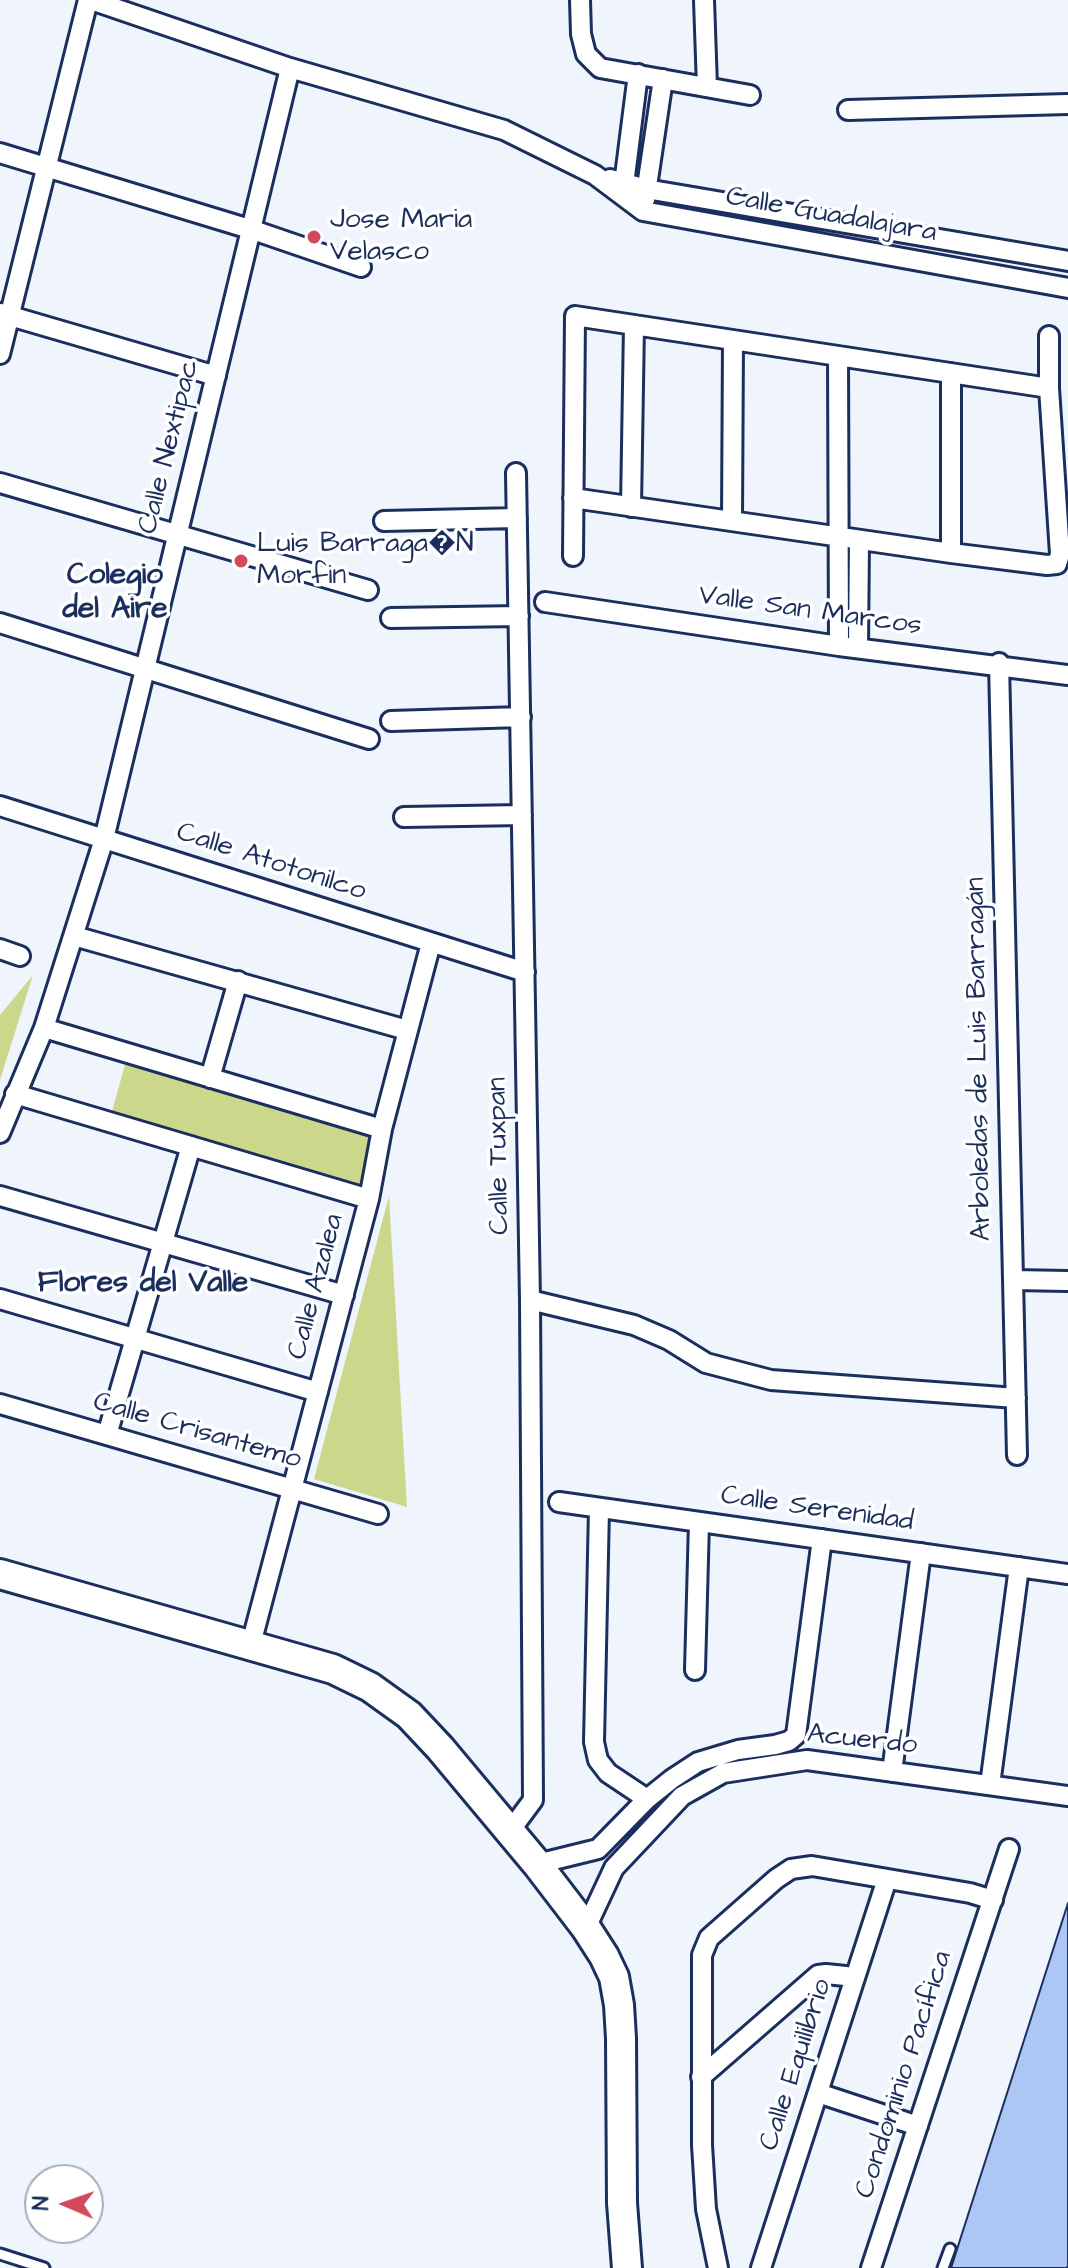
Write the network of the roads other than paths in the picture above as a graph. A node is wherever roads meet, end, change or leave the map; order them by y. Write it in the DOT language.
graph roads {
  1 [pos="89,0"];
  2 [pos="580,0"];
  3 [pos="704,0"];
  4 [pos="290,68"];
  5 [pos="638,74"];
  6 [pos="663,79"];
  7 [pos="707,87"];
  8 [pos="750,95"];
  9 [pos="1068,104"];
  10 [pos="848,110"];
  11 [pos="0,153"];
  12 [pos="47,167"];
  13 [pos="623,188"];
  14 [pos="646,189"];
  15 [pos="643,211"];
  16 [pos="253,230"];
  17 [pos="989,247"];
  18 [pos="1068,261"];
  19 [pos="361,267"];
  20 [pos="985,273"];
  21 [pos="1068,288"];
  22 [pos="5,315"];
  23 [pos="634,325"];
  24 [pos="1049,336"];
  25 [pos="733,340"];
  26 [pos="0,354"];
  27 [pos="838,356"];
  28 [pos="951,373"];
  29 [pos="216,376"];
  30 [pos="1049,388"];
  31 [pos="516,473"];
  32 [pos="0,483"];
  33 [pos="573,498"];
  34 [pos="631,507"];
  35 [pos="517,518"];
  36 [pos="384,521"];
  37 [pos="732,521"];
  38 [pos="177,535"];
  39 [pos="838,537"];
  40 [pos="859,540"];
  41 [pos="951,553"];
  42 [pos="573,556"];
  43 [pos="368,590"];
  44 [pos="545,602"];
  45 [pos="519,616"];
  46 [pos="391,618"];
  47 [pos="0,623"];
  48 [pos="849,647"];
  49 [pos="999,665"];
  50 [pos="145,669"];
  51 [pos="1068,675"];
  52 [pos="521,717"];
  53 [pos="391,721"];
  54 [pos="369,739"];
  55 [pos="0,806"];
  56 [pos="522,815"];
  57 [pos="404,817"];
  58 [pos="104,839"];
  59 [pos="74,936"];
  60 [pos="431,943"];
  61 [pos="0,949"];
  62 [pos="20,956"];
  63 [pos="525,972"];
  64 [pos="238,981"];
  65 [pos="44,1028"];
  66 [pos="407,1030"];
  67 [pos="210,1078"];
  68 [pos="15,1094"];
  69 [pos="382,1129"];
  70 [pos="0,1133"];
  71 [pos="191,1146"];
  72 [pos="0,1196"];
  73 [pos="369,1199"];
  74 [pos="163,1243"];
  75 [pos="1013,1280"];
  76 [pos="1068,1281"];
  77 [pos="344,1295"];
  78 [pos="0,1299"];
  79 [pos="530,1300"];
  80 [pos="135,1339"];
  81 [pos="318,1392"];
  82 [pos="1016,1398"];
  83 [pos="0,1404"];
  84 [pos="107,1435"];
  85 [pos="1017,1455"];
  86 [pos="293,1489"];
  87 [pos="559,1502"];
  88 [pos="599,1508"];
  89 [pos="378,1514"];
  90 [pos="699,1522"];
  91 [pos="822,1539"];
  92 [pos="921,1553"];
  93 [pos="1019,1567"];
  94 [pos="0,1574"];
  95 [pos="1068,1574"];
  96 [pos="251,1644"];
  97 [pos="695,1670"];
  98 [pos="789,1741"];
  99 [pos="795,1761"];
  100 [pos="892,1772"];
  101 [pos="990,1785"];
  102 [pos="1068,1796"];
  103 [pos="647,1799"];
  104 [pos="617,1830"];
  105 [pos="510,1831"];
  106 [pos="632,1847"];
  107 [pos="598,1849"];
  108 [pos="1009,1849"];
  109 [pos="537,1864"];
  110 [pos="614,1868"];
  111 [pos="887,1879"];
  112 [pos="993,1900"];
  113 [pos="586,1928"];
  114 [pos="855,1977"];
  115 [pos="701,2077"];
  116 [pos="818,2093"];
  117 [pos="918,2126"];
  118 [pos="950,2249"];
  119 [pos="0,2254"];
  120 [pos="44,2268"];
  121 [pos="627,2268"];
  122 [pos="718,2268"];
  123 [pos="761,2268"];
  124 [pos="871,2268"];
  125 [pos="943,2268"];
  1 -- 4 [label="street, Calle Guadalajara"];
  1 -- 12 [label="street"];
  2 -- 5 [label="street"];
  3 -- 7 [label="street"];
  4 -- 13 [label="street, Calle Guadalajara"];
  4 -- 16 [label="street, Calle Nextipac"];
  5 -- 6 [label="street"];
  5 -- 13 [label="street"];
  6 -- 7 [label="street"];
  6 -- 14 [label="street"];
  7 -- 8 [label="street"];
  9 -- 10 [label="street"];
  11 -- 12 [label="street"];
  12 -- 16 [label="street"];
  12 -- 22 [label="street"];
  13 -- 14 [label="street, Calle Guadalajara"];
  13 -- 15 [label="street, Calle Guadalajara"];
  14 -- 15 [label="street"];
  14 -- 17 [label="street, Calle Guadalajara"];
  15 -- 20 [label="street, Calle Guadalajara"];
  16 -- 19 [label="street"];
  16 -- 29 [label="street, Calle Nextipac"];
  17 -- 18 [label="street, Calle Guadalajara"];
  17 -- 20 [label="street"];
  20 -- 21 [label="street, Calle Guadalajara"];
  22 -- 26 [label="street"];
  22 -- 29 [label="street"];
  23 -- 25 [label="street"];
  23 -- 33 [label="street"];
  23 -- 34 [label="street"];
  24 -- 30 [label="street"];
  25 -- 27 [label="street"];
  25 -- 37 [label="street"];
  27 -- 28 [label="street"];
  27 -- 39 [label="street"];
  28 -- 30 [label="street"];
  28 -- 41 [label="street"];
  29 -- 38 [label="street, Calle Nextipac"];
  30 -- 41 [label="street"];
  31 -- 35 [label="street, Calle Tuxpan"];
  32 -- 38 [label="street"];
  33 -- 34 [label="street"];
  33 -- 42 [label="street"];
  34 -- 37 [label="street"];
  35 -- 36 [label="street"];
  35 -- 45 [label="street, Calle Tuxpan"];
  37 -- 39 [label="street"];
  38 -- 43 [label="street"];
  38 -- 50 [label="street, Calle Nextipac"];
  39 -- 40 [label="street"];
  39 -- 48 [label="street"];
  40 -- 41 [label="street"];
  40 -- 48 [label="street"];
  44 -- 48 [label="street, Valle San Marcos"];
  45 -- 46 [label="street"];
  45 -- 52 [label="street, Calle Tuxpan"];
  47 -- 50 [label="street"];
  48 -- 49 [label="street, Valle San Marcos"];
  49 -- 51 [label="street, Valle San Marcos"];
  49 -- 75 [label="street, Arboledas de Luis Barragán"];
  50 -- 54 [label="street"];
  50 -- 58 [label="street, Calle Nextipac"];
  52 -- 53 [label="street"];
  52 -- 56 [label="street, Calle Tuxpan"];
  55 -- 58 [label="street, Calle Atotonilco"];
  56 -- 57 [label="street"];
  56 -- 63 [label="street, Calle Tuxpan"];
  58 -- 59 [label="street, Calle Nextipac"];
  58 -- 60 [label="street, Calle Atotonilco"];
  59 -- 64 [label="street"];
  59 -- 65 [label="street, Calle Nextipac"];
  60 -- 63 [label="street, Calle Atotonilco"];
  60 -- 66 [label="street, Calle Azalea"];
  61 -- 62 [label="street"];
  63 -- 79 [label="street, Calle Tuxpan"];
  64 -- 66 [label="street"];
  64 -- 67 [label="street"];
  65 -- 67 [label="street"];
  65 -- 68 [label="street, Calle Nextipac"];
  66 -- 69 [label="street, Calle Azalea"];
  67 -- 69 [label="street"];
  68 -- 70 [label="street, Calle Nextipac"];
  68 -- 71 [label="street"];
  69 -- 73 [label="street, Calle Azalea"];
  71 -- 73 [label="street"];
  71 -- 74 [label="street"];
  72 -- 74 [label="street"];
  73 -- 77 [label="street, Calle Azalea"];
  74 -- 77 [label="street"];
  74 -- 80 [label="street"];
  75 -- 76 [label="street"];
  75 -- 82 [label="street, Arboledas de Luis Barragán"];
  77 -- 81 [label="street, Calle Azalea"];
  78 -- 80 [label="street"];
  79 -- 82 [label="street"];
  79 -- 105 [label="street, Calle Tuxpan"];
  80 -- 81 [label="street"];
  80 -- 84 [label="street"];
  81 -- 86 [label="street, Calle Azalea"];
  82 -- 85 [label="street, Arboledas de Luis Barragán"];
  83 -- 84 [label="street, Calle Crisantemo"];
  84 -- 86 [label="street, Calle Crisantemo"];
  86 -- 89 [label="street, Calle Crisantemo"];
  86 -- 96 [label="street, Calle Azalea"];
  87 -- 88 [label="street, Calle Serenidad"];
  88 -- 90 [label="street, Calle Serenidad"];
  88 -- 103 [label="street"];
  90 -- 91 [label="street, Calle Serenidad"];
  90 -- 97 [label="street"];
  91 -- 92 [label="street, Calle Serenidad"];
  91 -- 98 [label="street"];
  92 -- 93 [label="street, Calle Serenidad"];
  92 -- 100 [label="street"];
  93 -- 95 [label="street, Calle Serenidad"];
  93 -- 101 [label="street"];
  94 -- 96 [label="main road"];
  96 -- 105 [label="main road"];
  98 -- 99 [label="street"];
  98 -- 103 [label="street, Acuerdo"];
  99 -- 100 [label="street, Acuerdo"];
  99 -- 106 [label="street, Acuerdo"];
  100 -- 101 [label="street, Acuerdo"];
  101 -- 102 [label="street, Acuerdo"];
  103 -- 104 [label="street, Acuerdo"];
  104 -- 106 [label="street"];
  104 -- 107 [label="street, Acuerdo"];
  105 -- 109 [label="main road"];
  106 -- 110 [label="street, Acuerdo"];
  107 -- 109 [label="street"];
  107 -- 110 [label="street"];
  108 -- 112 [label="street, Condominio Pacífica"];
  109 -- 113 [label="main road"];
  110 -- 113 [label="street, Acuerdo"];
  111 -- 112 [label="street"];
  111 -- 114 [label="street, Calle Equilibrio"];
  111 -- 115 [label="street"];
  112 -- 117 [label="street, Condominio Pacífica"];
  113 -- 121 [label="main road"];
  114 -- 115 [label="street"];
  114 -- 116 [label="street, Calle Equilibrio"];
  115 -- 122 [label="street"];
  116 -- 117 [label="street"];
  116 -- 123 [label="street, Calle Equilibrio"];
  117 -- 124 [label="street, Condominio Pacífica"];
  118 -- 125 [label="lane"];
  119 -- 120 [label="lane"];
}
